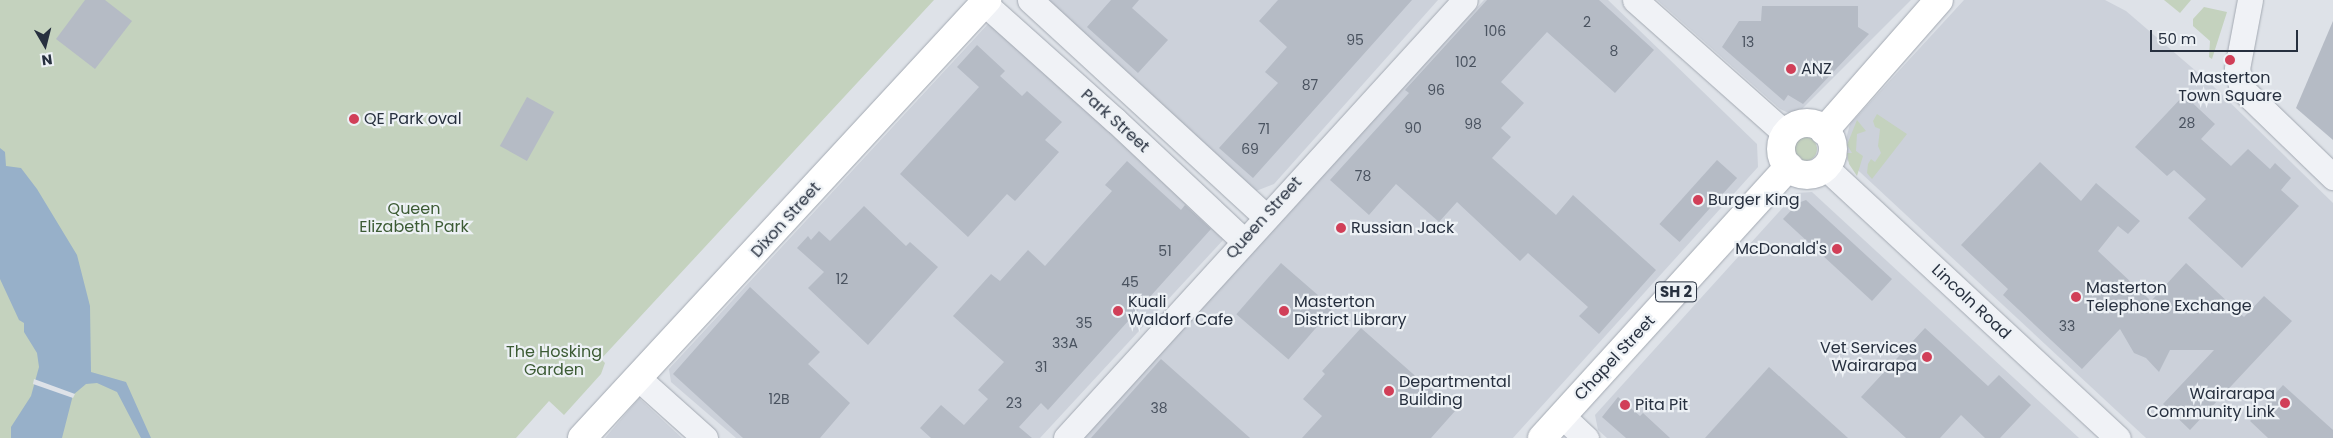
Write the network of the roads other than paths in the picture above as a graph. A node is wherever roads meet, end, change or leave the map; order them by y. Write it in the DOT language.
graph roads {
  1 [pos="1030,0"];
  2 [pos="1465,0"];
  3 [pos="1636,0"];
  4 [pos="1939,0"];
  5 [pos="2250,0"];
  6 [pos="985,2"];
  7 [pos="1824,130"];
  8 [pos="1786,134"];
  9 [pos="1789,167"];
  10 [pos="1825,167"];
  11 [pos="2333,177"];
  12 [pos="1266,216"];
  13 [pos="1244,241"];
  14 [pos="638,378"];
  15 [pos="1562,416"];
  16 [pos="582,438"];
  17 [pos="705,438"];
  18 [pos="1066,438"];
  19 [pos="1542,438"];
  20 [pos="1586,438"];
  21 [pos="2118,438"];
  1 -- 12 [label="street, Park Street"];
  2 -- 12 [label="street, Queen Street"];
  3 -- 8 [label="street"];
  4 -- 7 [label="main road"];
  5 -- 11 [label="street"];
  6 -- 13 [label="street, Park Street"];
  6 -- 14 [label="main road, Dixon Street"];
  7 -- 8 [label="main road"];
  7 -- 10 [label="main road"];
  8 -- 9 [label="main road"];
  9 -- 10 [label="main road"];
  9 -- 15 [label="main road, Chapel Street / SH 2"];
  10 -- 21 [label="street, Lincoln Road"];
  12 -- 13 [label="street, Queen Street"];
  13 -- 18 [label="street, Queen Street"];
  14 -- 16 [label="main road, Dixon Street"];
  14 -- 17 [label="street"];
  15 -- 19 [label="main road, Chapel Street / SH 2"];
  15 -- 20 [label="street"];
}
